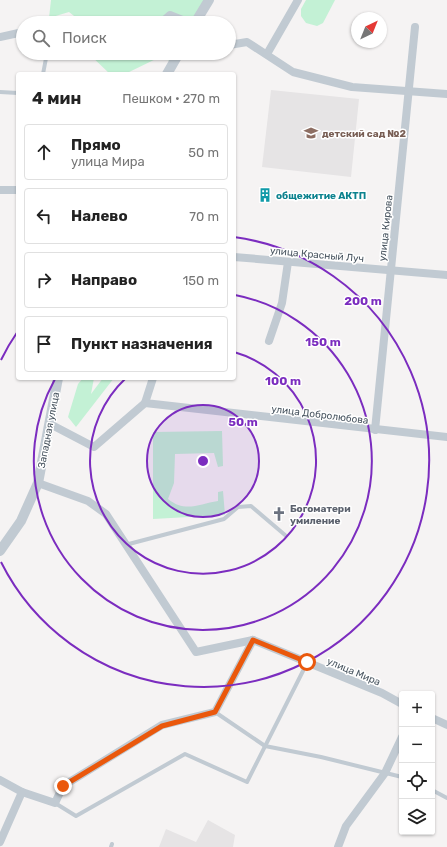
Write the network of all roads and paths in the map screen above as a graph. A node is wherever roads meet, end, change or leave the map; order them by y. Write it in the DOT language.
graph roads {
  1 [pos="209,0"];
  2 [pos="298,0"];
  3 [pos="199,16"];
  4 [pos="415,27"];
  5 [pos="16,34"];
  6 [pos="0,37"];
  7 [pos="236,44"];
  8 [pos="268,54"];
  9 [pos="46,60"];
  10 [pos="175,60"];
  11 [pos="43,72"];
  12 [pos="168,72"];
  13 [pos="410,91"];
  14 [pos="0,92"];
  15 [pos="16,93"];
  16 [pos="447,94"];
  17 [pos="0,190"];
  18 [pos="16,190"];
  19 [pos="236,257"];
  20 [pos="288,262"];
  21 [pos="391,270"];
  22 [pos="447,276"];
  23 [pos="269,341"];
  24 [pos="58,380"];
  25 [pos="152,380"];
  26 [pos="146,403"];
  27 [pos="50,424"];
  28 [pos="375,430"];
  29 [pos="447,437"];
  30 [pos="38,483"];
  31 [pos="284,535"];
  32 [pos="125,545"];
  33 [pos="0,551"];
  34 [pos="253,640"];
  35 [pos="307,662"];
  36 [pos="399,702"];
  37 [pos="215,712"];
  38 [pos="435,719"];
  39 [pos="447,725"];
  40 [pos="399,743"];
  41 [pos="265,746"];
  42 [pos="385,773"];
  43 [pos="399,776"];
  44 [pos="0,780"];
  45 [pos="22,792"];
  46 [pos="435,792"];
  47 [pos="447,798"];
  48 [pos="54,802"];
  49 [pos="0,842"];
  50 [pos="338,847"];
  1 -- 3 [label="street"];
  2 -- 8 [label="street"];
  4 -- 13 [label="street, улица Кирова"];
  5 -- 6 [label="street"];
  7 -- 8 [label="street"];
  8 -- 13 [label="street"];
  9 -- 11 [label="lane"];
  10 -- 12 [label="street"];
  13 -- 16 [label="street"];
  13 -- 21 [label="street, улица Кирова"];
  14 -- 15 [label="lane"];
  17 -- 18 [label="street"];
  19 -- 20 [label="street, улица Красный Луч"];
  20 -- 21 [label="street, улица Красный Луч"];
  20 -- 23 [label="street"];
  21 -- 22 [label="street, улица Красный Луч"];
  21 -- 28 [label="street, улица Кирова"];
  24 -- 27 [label="street, Западная улица"];
  25 -- 26 [label="street"];
  26 -- 27 [label="street"];
  26 -- 28 [label="street, улица Добролюбова"];
  27 -- 30 [label="street, Западная улица"];
  28 -- 29 [label="street, улица Добролюбова"];
  30 -- 32 [label="street"];
  30 -- 33 [label="street, Западная улица"];
  31 -- 32 [label="lane"];
  32 -- 34 [label="street"];
  34 -- 35 [label="street, улица Мира"];
  34 -- 37 [label="street"];
  35 -- 36 [label="street, улица Мира"];
  35 -- 41 [label="lane"];
  37 -- 41 [label="lane"];
  37 -- 48 [label="street"];
  38 -- 39 [label="street"];
  40 -- 42 [label="street"];
  41 -- 42 [label="lane"];
  41 -- 48 [label="lane"];
  42 -- 43 [label="lane"];
  42 -- 50 [label="street"];
  44 -- 45 [label="street"];
  45 -- 48 [label="street"];
  45 -- 49 [label="street"];
  46 -- 47 [label="lane"];
}
